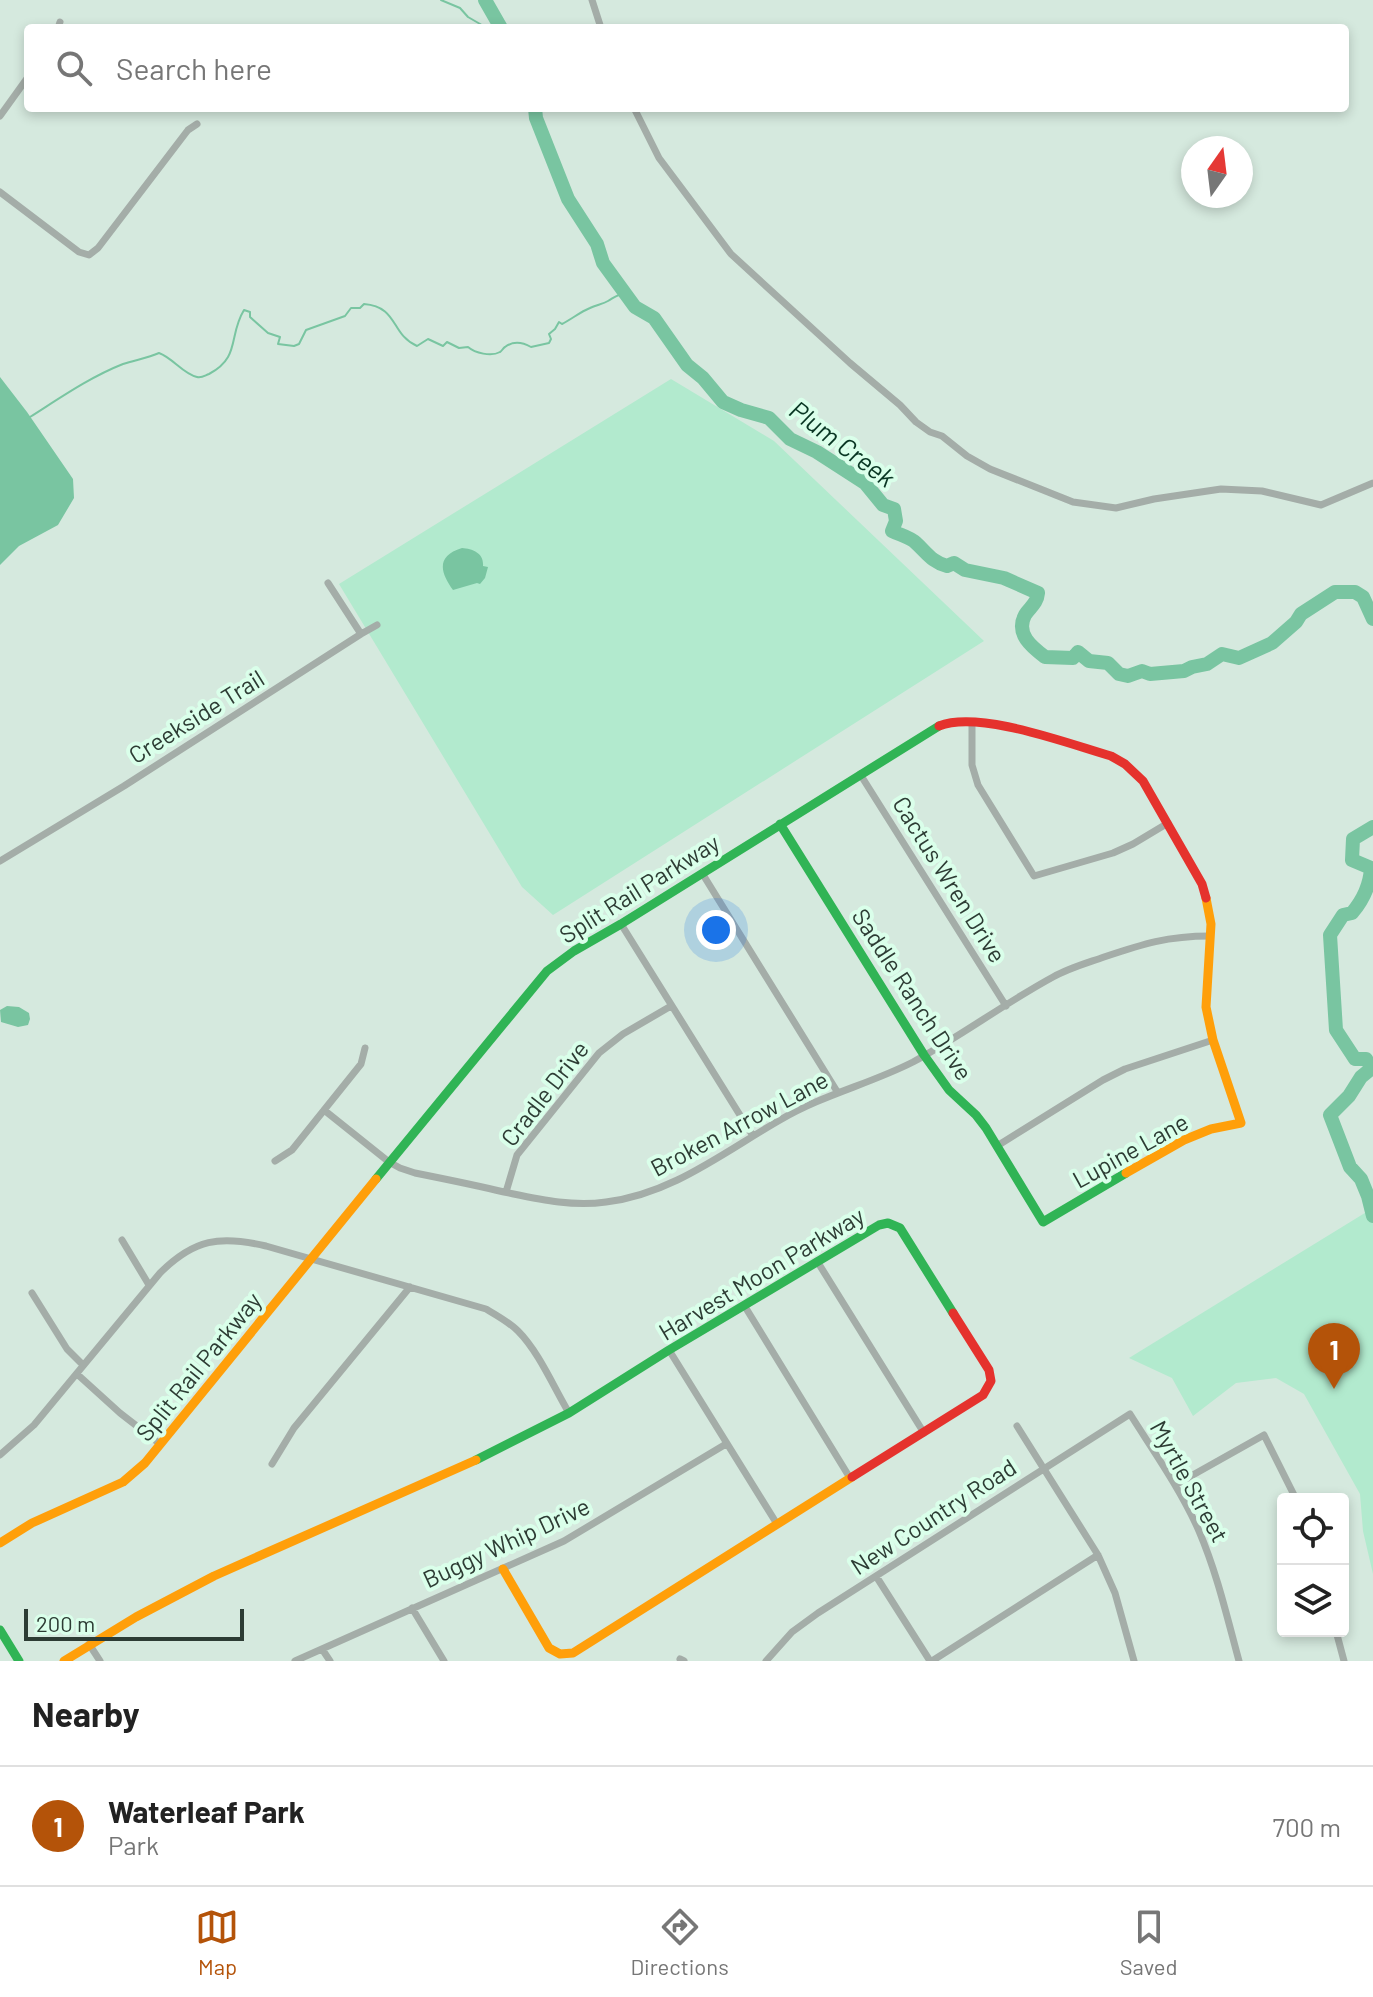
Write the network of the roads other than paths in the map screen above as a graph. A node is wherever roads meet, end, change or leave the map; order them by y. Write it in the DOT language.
graph roads {
  1 [pos="592,0"];
  2 [pos="600,24"];
  3 [pos="24,83"];
  4 [pos="636,112"];
  5 [pos="0,116"];
  6 [pos="197,124"];
  7 [pos="0,192"];
  8 [pos="1373,483"];
  9 [pos="328,583"];
  10 [pos="377,625"];
  11 [pos="361,634"];
  12 [pos="972,722"];
  13 [pos="860,774"];
  14 [pos="1168,823"];
  15 [pos="780,824"];
  16 [pos="0,861"];
  17 [pos="702,873"];
  18 [pos="621,924"];
  19 [pos="1210,936"];
  20 [pos="671,1006"];
  21 [pos="1006,1006"];
  22 [pos="1213,1040"];
  23 [pos="365,1048"];
  24 [pos="924,1055"];
  25 [pos="838,1093"];
  26 [pos="324,1110"];
  27 [pos="1241,1123"];
  28 [pos="753,1136"];
  29 [pos="997,1146"];
  30 [pos="275,1161"];
  31 [pos="389,1162"];
  32 [pos="506,1192"];
  33 [pos="1043,1222"];
  34 [pos="122,1240"];
  35 [pos="311,1259"];
  36 [pos="817,1261"];
  37 [pos="149,1285"];
  38 [pos="410,1287"];
  39 [pos="32,1293"];
  40 [pos="744,1305"];
  41 [pos="669,1350"];
  42 [pos="83,1365"];
  43 [pos="77,1374"];
  44 [pos="569,1413"];
  45 [pos="1130,1414"];
  46 [pos="1017,1426"];
  47 [pos="924,1433"];
  48 [pos="160,1444"];
  49 [pos="726,1444"];
  50 [pos="0,1455"];
  51 [pos="272,1464"];
  52 [pos="1044,1469"];
  53 [pos="850,1478"];
  54 [pos="1175,1485"];
  55 [pos="1293,1493"];
  56 [pos="777,1524"];
  57 [pos="0,1543"];
  58 [pos="1098,1555"];
  59 [pos="503,1569"];
  60 [pos="876,1576"];
  61 [pos="412,1608"];
  62 [pos="0,1630"];
  63 [pos="1338,1637"];
  64 [pos="89,1644"];
  65 [pos="322,1649"];
  66 [pos="19,1661"];
  67 [pos="64,1661"];
  68 [pos="100,1661"];
  69 [pos="295,1661"];
  70 [pos="330,1661"];
  71 [pos="444,1661"];
  72 [pos="766,1661"];
  73 [pos="931,1661"];
  74 [pos="1134,1661"];
  75 [pos="1239,1661"];
  76 [pos="1344,1661"];
  1 -- 2 [label="street"];
  3 -- 5 [label="street"];
  4 -- 8 [label="street"];
  6 -- 7 [label="street"];
  9 -- 11 [label="street"];
  10 -- 11 [label="street, Creekside Trail"];
  11 -- 16 [label="street, Creekside Trail"];
  12 -- 13 [label="street, Split Rail Parkway"];
  12 -- 14 [label="street, Split Rail Parkway"];
  12 -- 14 [label="street"];
  13 -- 15 [label="street, Split Rail Parkway"];
  13 -- 21 [label="street, Cactus Wren Drive"];
  14 -- 19 [label="street, Split Rail Parkway"];
  15 -- 17 [label="street, Split Rail Parkway"];
  15 -- 24 [label="street, Saddle Ranch Drive"];
  17 -- 18 [label="street, Split Rail Parkway"];
  17 -- 25 [label="street"];
  18 -- 20 [label="street"];
  18 -- 31 [label="street, Split Rail Parkway"];
  19 -- 21 [label="street, Broken Arrow Lane"];
  19 -- 22 [label="street, Split Rail Parkway"];
  20 -- 28 [label="street"];
  20 -- 32 [label="street, Cradle Drive"];
  21 -- 24 [label="street, Broken Arrow Lane"];
  22 -- 27 [label="street, Split Rail Parkway"];
  22 -- 29 [label="street"];
  23 -- 26 [label="street"];
  24 -- 25 [label="street, Broken Arrow Lane"];
  24 -- 29 [label="street, Saddle Ranch Drive"];
  25 -- 28 [label="street, Broken Arrow Lane"];
  26 -- 30 [label="street"];
  26 -- 31 [label="street, Broken Arrow Lane"];
  27 -- 33 [label="street, Lupine Lane"];
  28 -- 32 [label="street, Broken Arrow Lane"];
  29 -- 33 [label="street, Saddle Ranch Drive"];
  31 -- 32 [label="street, Broken Arrow Lane"];
  31 -- 35 [label="street, Split Rail Parkway"];
  34 -- 37 [label="street"];
  35 -- 37 [label="street"];
  35 -- 38 [label="street"];
  35 -- 48 [label="street, Split Rail Parkway"];
  36 -- 40 [label="street, Harvest Moon Parkway"];
  36 -- 47 [label="street"];
  36 -- 47 [label="street, Harvest Moon Parkway"];
  37 -- 42 [label="street"];
  38 -- 44 [label="street"];
  38 -- 51 [label="street"];
  39 -- 42 [label="street"];
  40 -- 41 [label="street, Harvest Moon Parkway"];
  40 -- 53 [label="street"];
  41 -- 44 [label="street, Harvest Moon Parkway"];
  41 -- 49 [label="street"];
  42 -- 43 [label="street"];
  43 -- 48 [label="street"];
  43 -- 50 [label="street"];
  44 -- 64 [label="street, Harvest Moon Parkway"];
  45 -- 52 [label="street, New Country Road"];
  45 -- 54 [label="street, Myrtle Street"];
  46 -- 52 [label="street"];
  47 -- 53 [label="street, Harvest Moon Parkway"];
  48 -- 57 [label="street, Split Rail Parkway"];
  49 -- 56 [label="street"];
  49 -- 59 [label="street, Buggy Whip Drive"];
  52 -- 58 [label="street"];
  52 -- 60 [label="street, New Country Road"];
  53 -- 56 [label="street, Harvest Moon Parkway"];
  54 -- 55 [label="street"];
  54 -- 75 [label="street, Myrtle Street"];
  56 -- 59 [label="street, Harvest Moon Parkway"];
  58 -- 73 [label="street"];
  58 -- 74 [label="street"];
  59 -- 61 [label="street, Buggy Whip Drive"];
  60 -- 72 [label="street, New Country Road"];
  60 -- 73 [label="street"];
  61 -- 65 [label="street, Buggy Whip Drive"];
  61 -- 71 [label="street"];
  62 -- 66 [label="street"];
  63 -- 76 [label="street"];
  64 -- 67 [label="street, Harvest Moon Parkway"];
  64 -- 68 [label="street"];
  65 -- 69 [label="street, Buggy Whip Drive"];
  65 -- 70 [label="street"];
}
